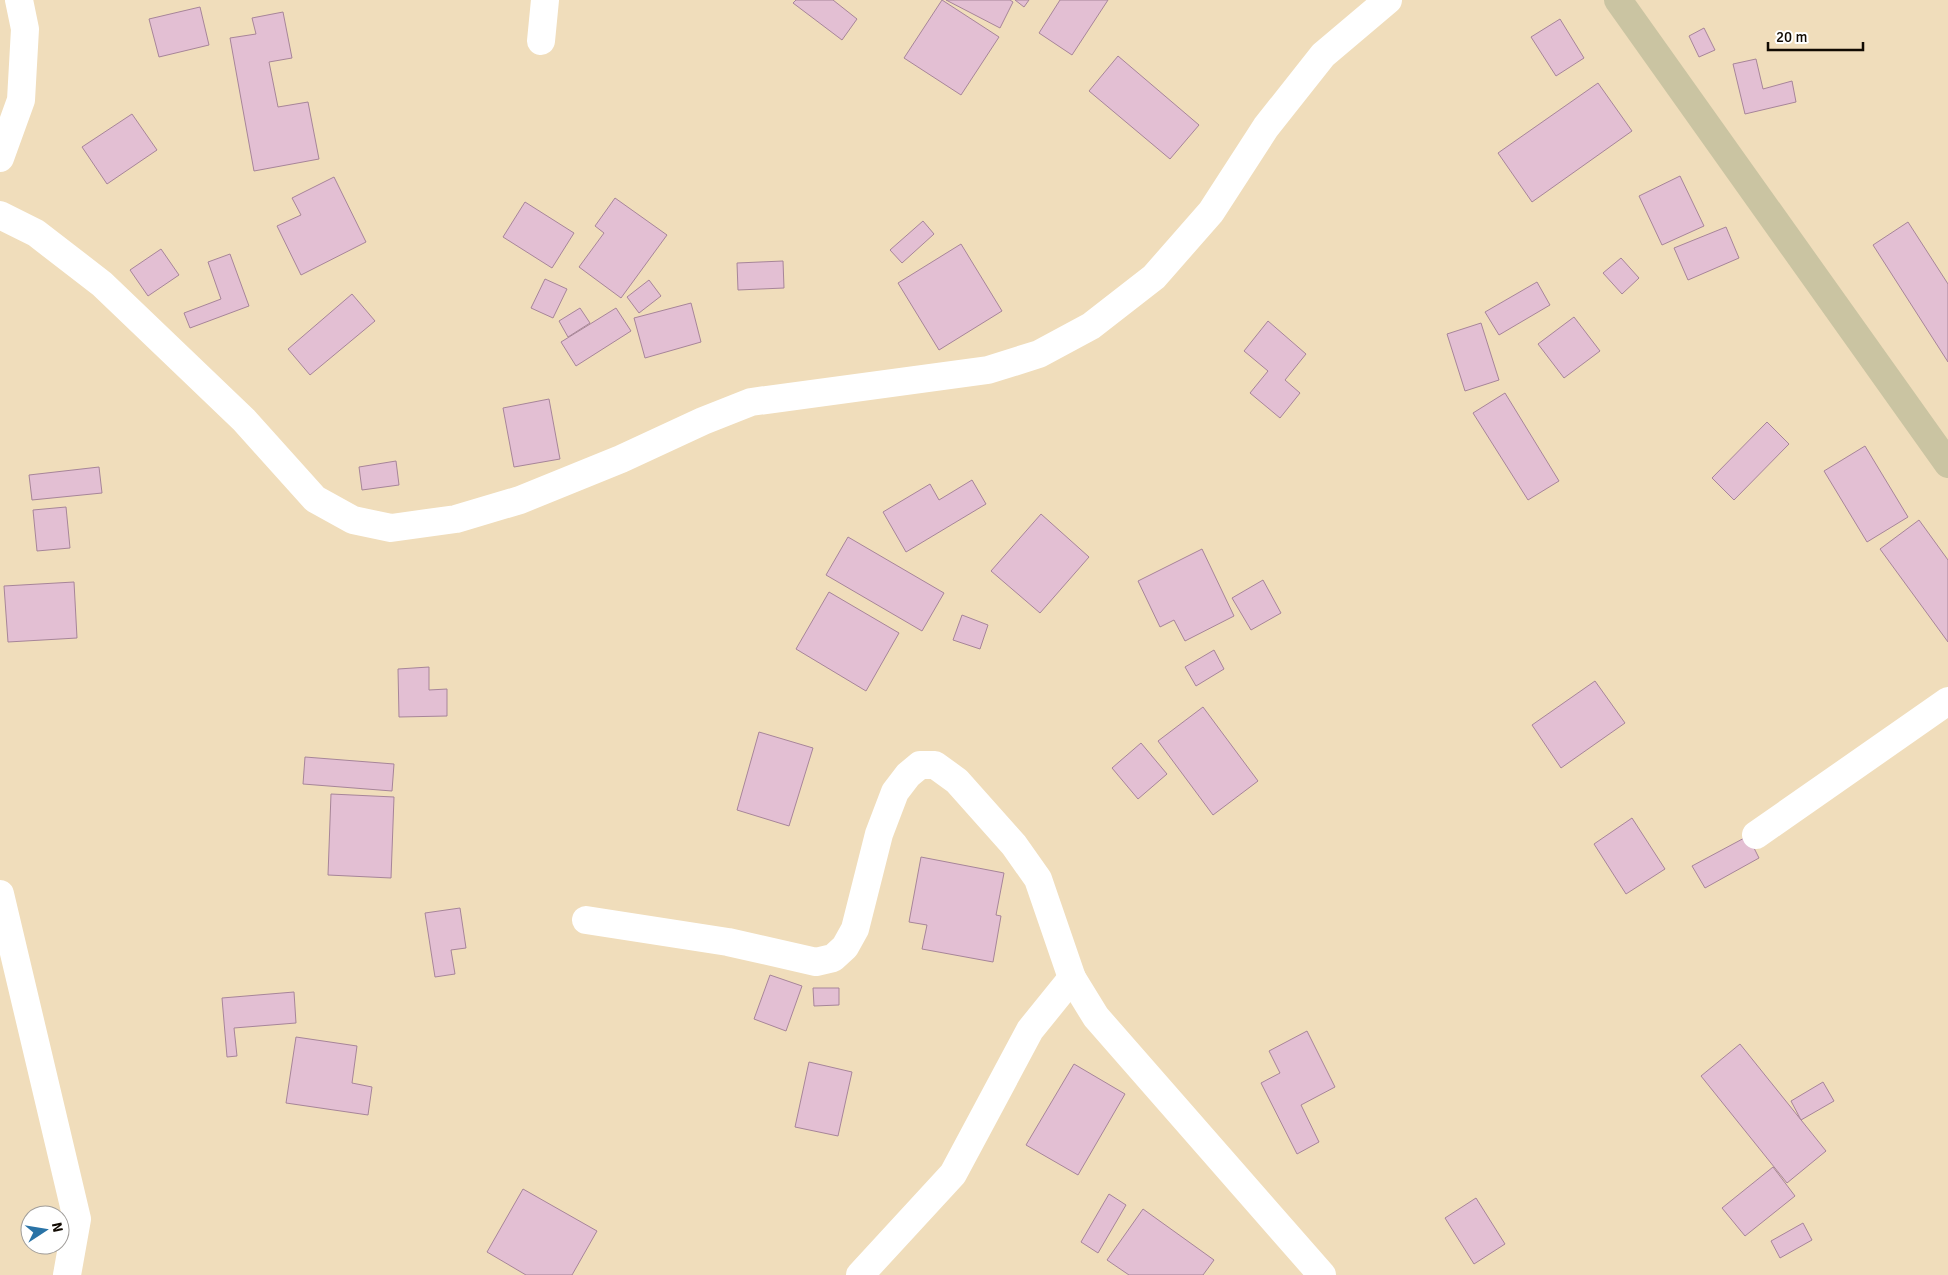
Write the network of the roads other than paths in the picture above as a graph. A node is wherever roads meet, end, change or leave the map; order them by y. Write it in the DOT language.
graph roads {
  1 [pos="19,0"];
  2 [pos="545,0"];
  3 [pos="1388,0"];
  4 [pos="1618,0"];
  5 [pos="540,41"];
  6 [pos="0,158"];
  7 [pos="0,215"];
  8 [pos="1948,464"];
  9 [pos="1948,701"];
  10 [pos="1756,835"];
  11 [pos="0,894"];
  12 [pos="586,920"];
  13 [pos="1072,978"];
  14 [pos="67,1275"];
  15 [pos="860,1275"];
  16 [pos="1322,1275"];
  1 -- 6 [label="street"];
  2 -- 5 [label="street"];
  3 -- 7 [label="street"];
  4 -- 8 [label="main road"];
  9 -- 10 [label="street"];
  11 -- 14 [label="street"];
  12 -- 13 [label="street"];
  13 -- 15 [label="street"];
  13 -- 16 [label="street"];
}
